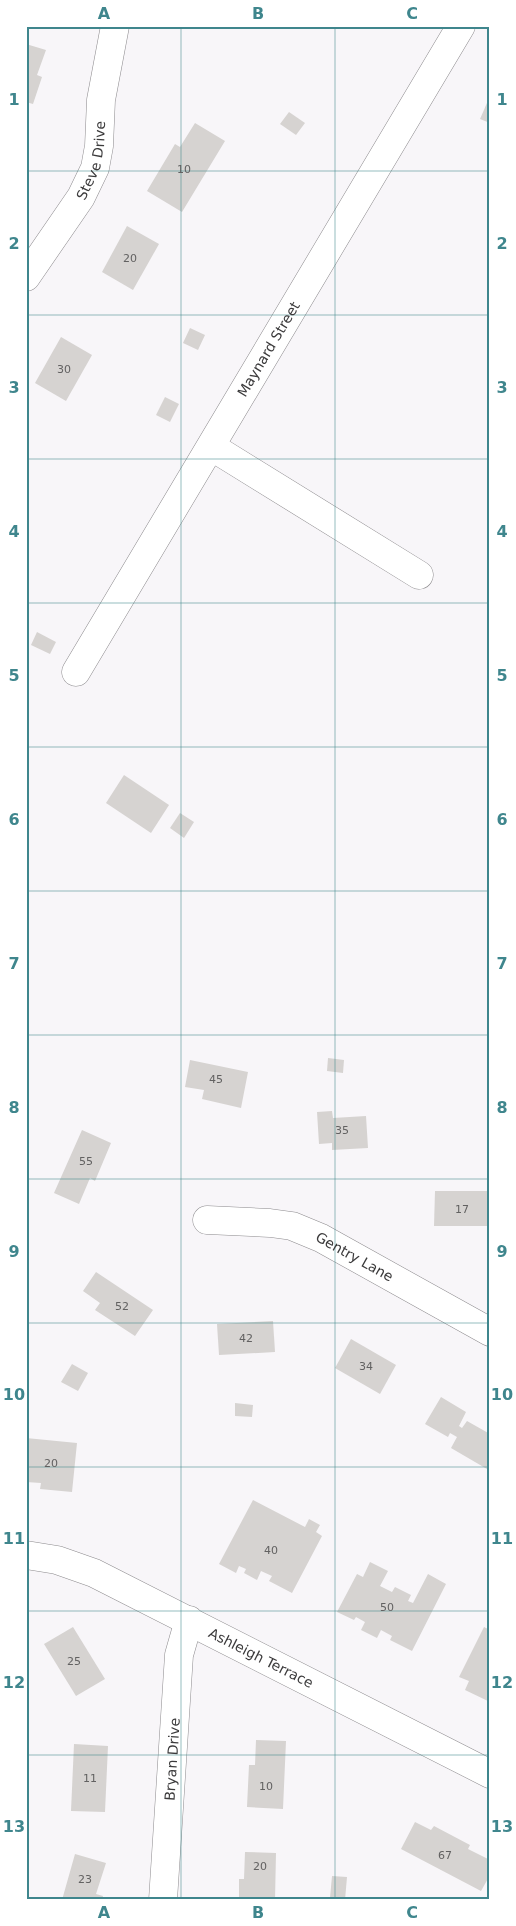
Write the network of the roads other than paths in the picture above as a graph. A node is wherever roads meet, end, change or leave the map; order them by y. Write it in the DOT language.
graph roads {
  1 [pos="115,26"];
  2 [pos="461,26"];
  3 [pos="26,277"];
  4 [pos="212,447"];
  5 [pos="419,575"];
  6 [pos="76,672"];
  7 [pos="207,1220"];
  8 [pos="489,1331"];
  9 [pos="26,1555"];
  10 [pos="189,1620"];
  11 [pos="490,1774"];
  12 [pos="163,1900"];
  1 -- 3 [label="street, Steve Drive"];
  2 -- 4 [label="street, Maynard Street"];
  4 -- 5 [label="street"];
  4 -- 6 [label="street, Maynard Street"];
  7 -- 8 [label="street, Gentry Lane"];
  9 -- 10 [label="street, Ashleigh Terrace"];
  10 -- 11 [label="street, Ashleigh Terrace"];
  10 -- 12 [label="street, Bryan Drive"];
}
